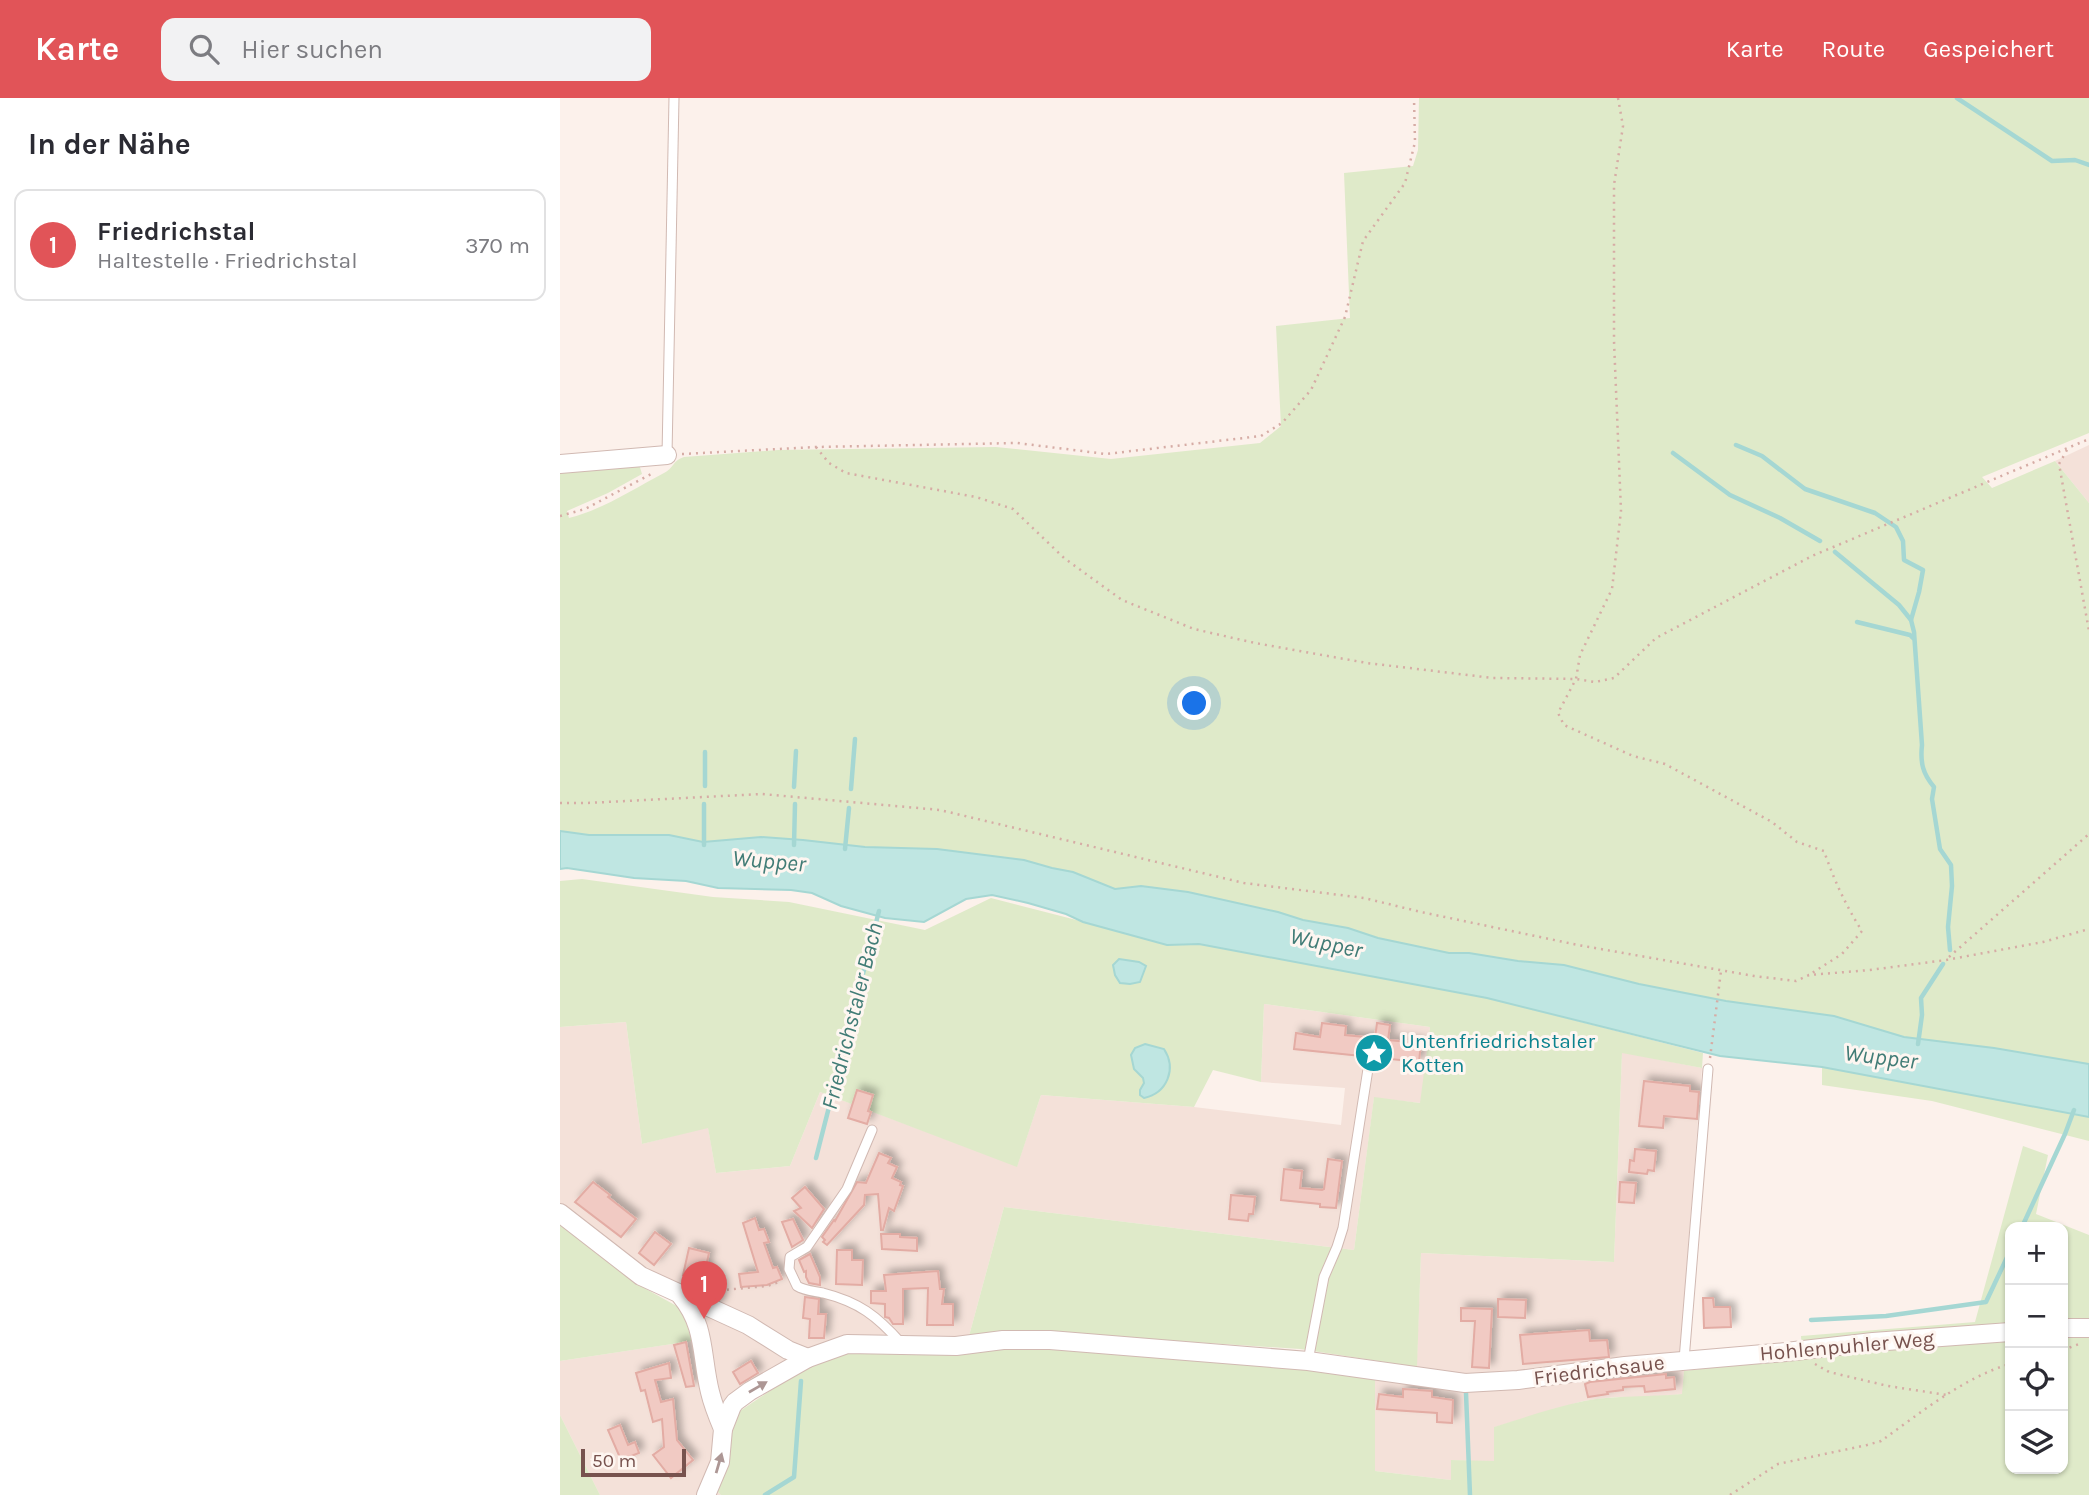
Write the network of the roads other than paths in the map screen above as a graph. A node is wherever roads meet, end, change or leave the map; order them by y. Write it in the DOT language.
graph roads {
  1 [pos="674,98"];
  2 [pos="667,455"];
  3 [pos="560,464"];
  4 [pos="1368,1069"];
  5 [pos="1708,1069"];
  6 [pos="872,1130"];
  7 [pos="560,1213"];
  8 [pos="681,1296"];
  9 [pos="2068,1330"];
  10 [pos="2005,1332"];
  11 [pos="2085,1336"];
  12 [pos="902,1344"];
  13 [pos="808,1358"];
  14 [pos="1684,1360"];
  15 [pos="1308,1361"];
  16 [pos="723,1429"];
  17 [pos="706,1495"];
  1 -- 2 [label="lane"];
  2 -- 3 [label="street"];
  4 -- 15 [label="lane"];
  5 -- 14 [label="lane, Friedrichsaue"];
  6 -- 12 [label="lane"];
  7 -- 8 [label="street"];
  8 -- 13 [label="street"];
  8 -- 16 [label="street"];
  9 -- 11 [label="street"];
  10 -- 14 [label="street, Hohlenpuhler Weg"];
  12 -- 13 [label="street, Friedrichsaue"];
  12 -- 15 [label="street, Friedrichsaue"];
  16 -- 13 [label="street, Friedrichsaue, one-way"];
  14 -- 15 [label="street, Friedrichsaue"];
  17 -- 16 [label="street, one-way"];
}
